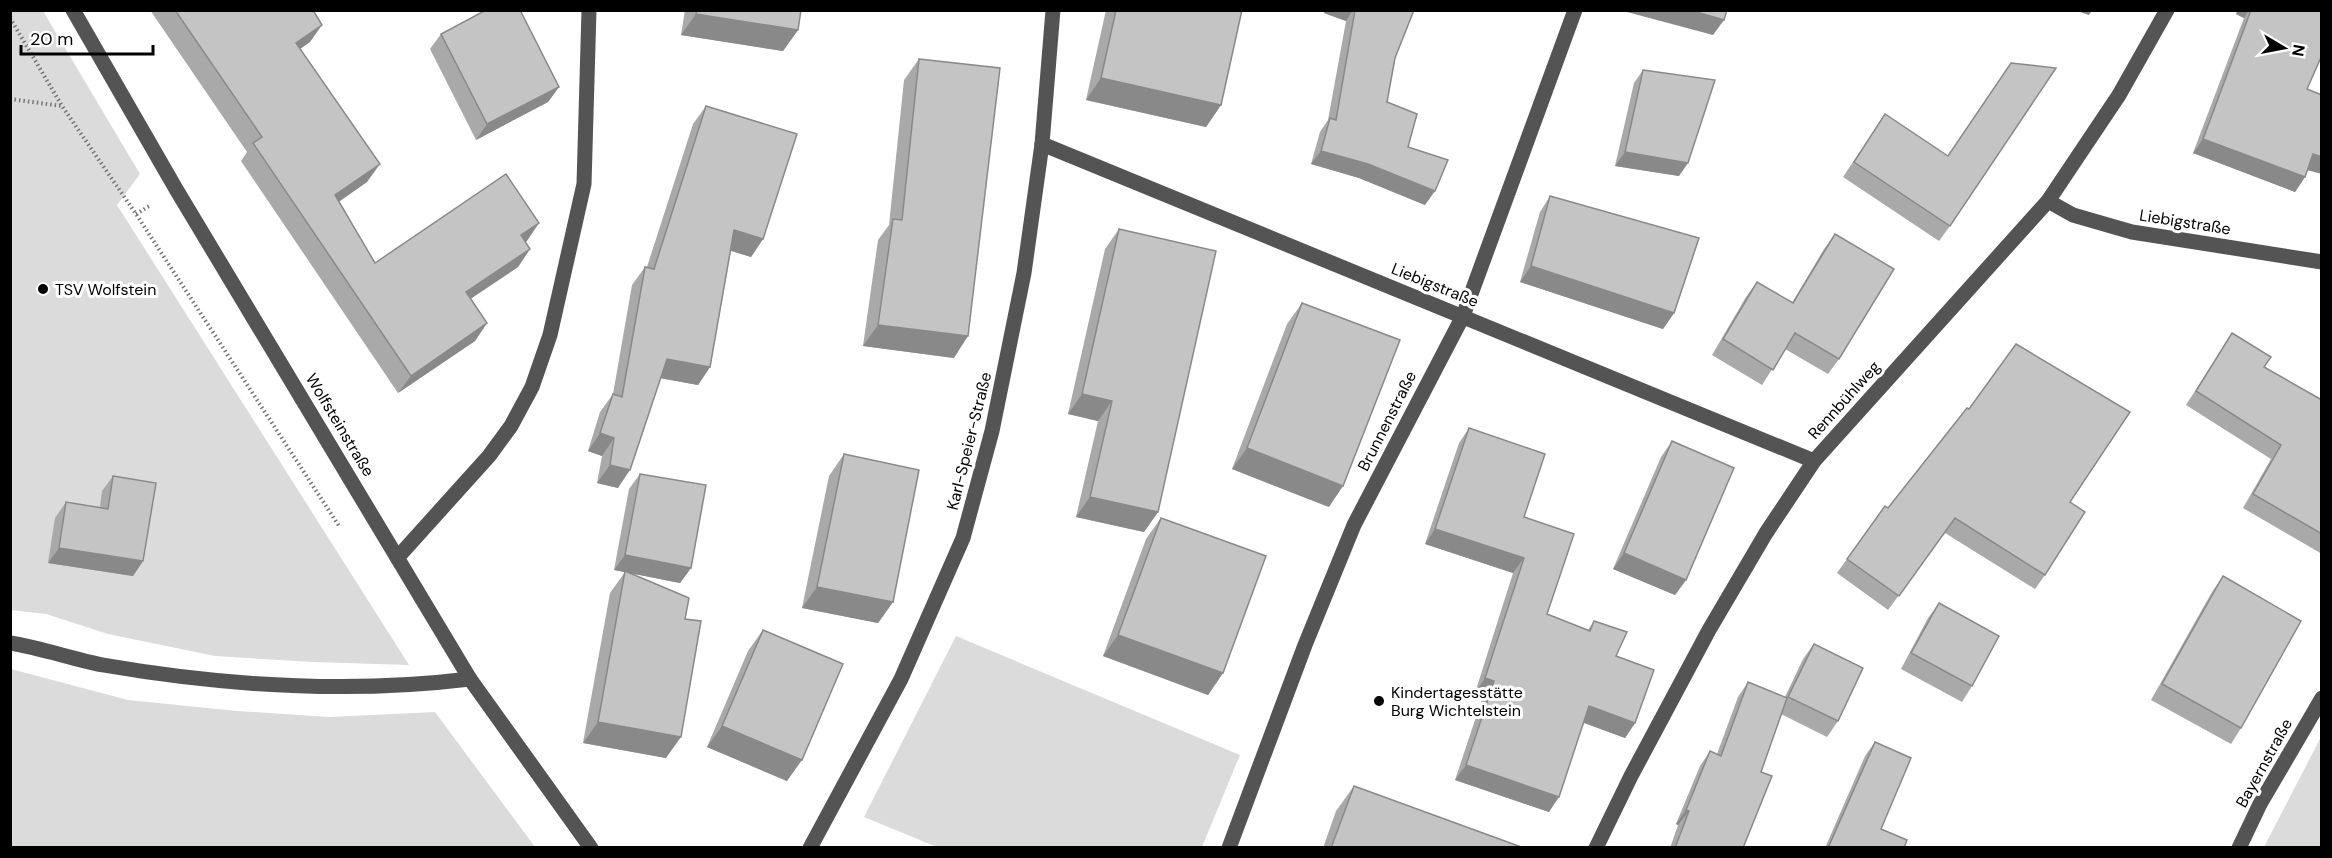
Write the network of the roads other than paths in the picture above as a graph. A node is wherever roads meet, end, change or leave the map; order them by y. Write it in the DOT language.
graph roads {
  1 [pos="73,10"];
  2 [pos="589,10"];
  3 [pos="1053,10"];
  4 [pos="1575,10"];
  5 [pos="2167,10"];
  6 [pos="1042,144"];
  7 [pos="2048,201"];
  8 [pos="2322,262"];
  9 [pos="1463,316"];
  10 [pos="1814,461"];
  11 [pos="398,557"];
  12 [pos="10,643"];
  13 [pos="470,679"];
  14 [pos="2322,698"];
  15 [pos="591,848"];
  16 [pos="810,848"];
  17 [pos="1229,848"];
  18 [pos="1596,848"];
  19 [pos="2239,848"];
  1 -- 11 [label="street, Wolfsteinstraße"];
  2 -- 11 [label="street"];
  3 -- 6 [label="street, Karl-Speier-Straße"];
  4 -- 9 [label="street, Brunnenstraße"];
  5 -- 7 [label="street, Rennbühlweg"];
  6 -- 9 [label="street, Liebigstraße"];
  6 -- 16 [label="street, Karl-Speier-Straße"];
  7 -- 8 [label="street, Liebigstraße"];
  7 -- 10 [label="street, Rennbühlweg"];
  9 -- 10 [label="street, Liebigstraße"];
  9 -- 17 [label="street, Brunnenstraße"];
  10 -- 18 [label="street, Rennbühlweg"];
  11 -- 13 [label="street, Wolfsteinstraße"];
  12 -- 13 [label="street"];
  13 -- 15 [label="street, Wolfsteinstraße"];
  14 -- 19 [label="street, Bayernstraße"];
}
